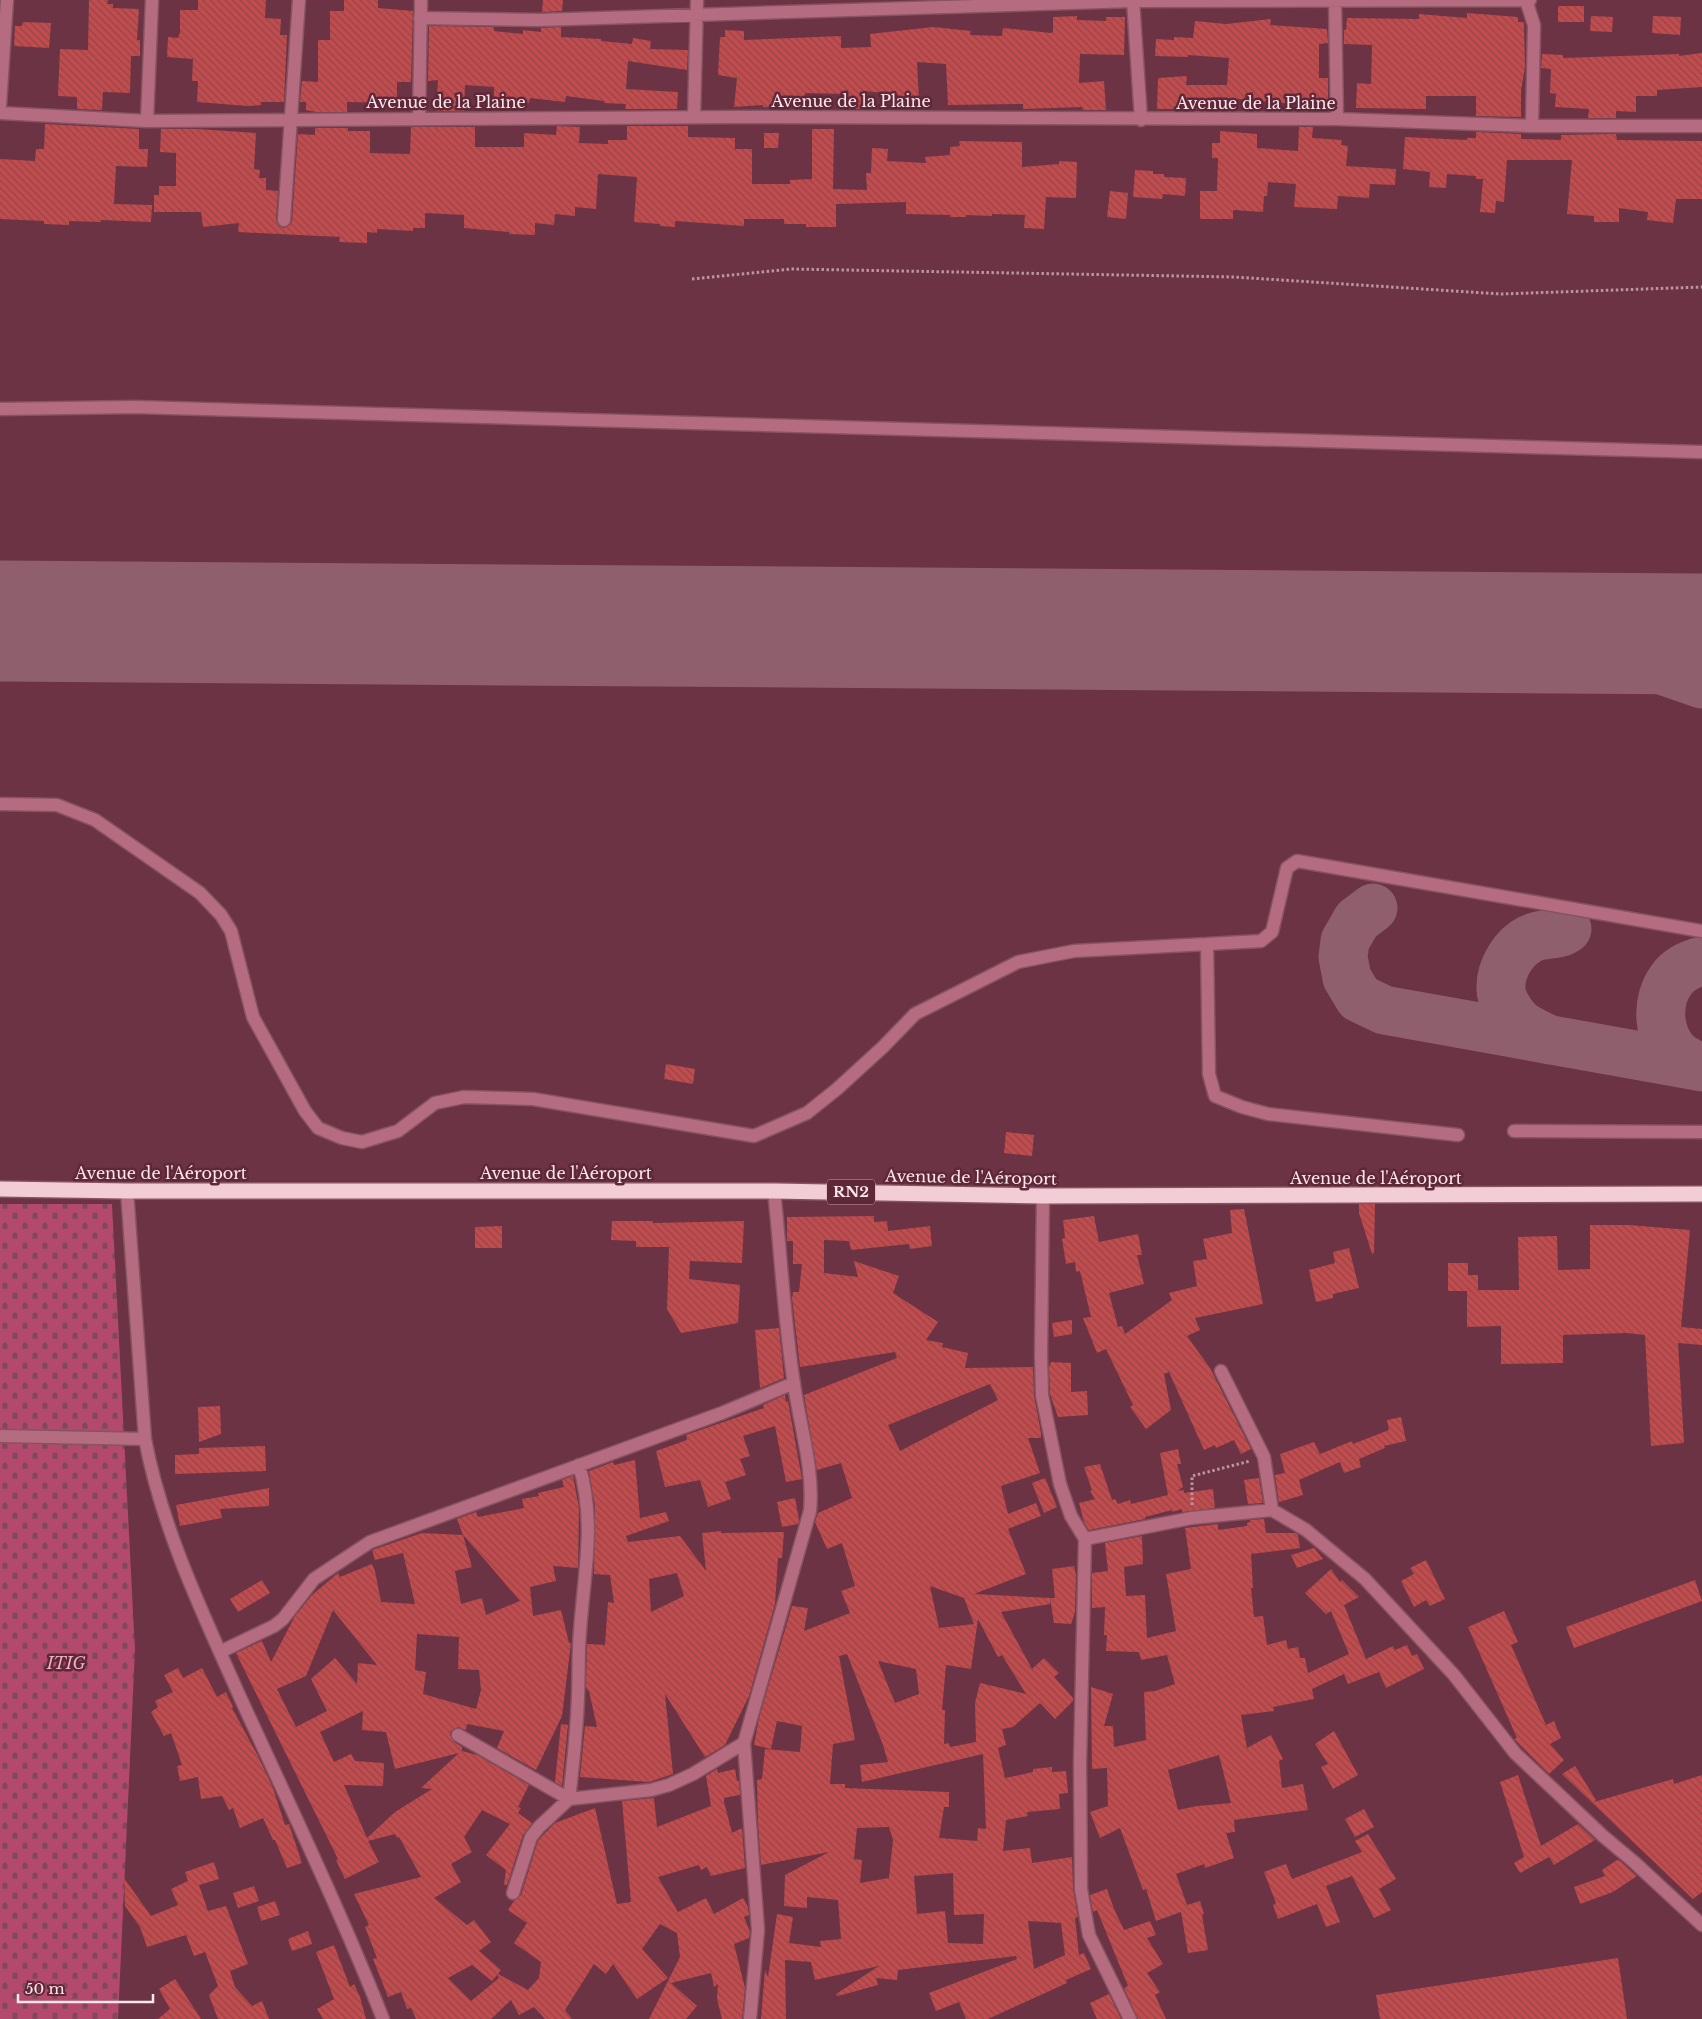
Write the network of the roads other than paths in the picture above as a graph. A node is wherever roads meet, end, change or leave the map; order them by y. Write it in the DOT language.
graph roads {
  1 [pos="7,0"];
  2 [pos="152,0"];
  3 [pos="299,0"];
  4 [pos="421,0"];
  5 [pos="697,0"];
  6 [pos="1133,0"];
  7 [pos="1335,0"];
  8 [pos="1527,0"];
  9 [pos="696,16"];
  10 [pos="420,18"];
  11 [pos="0,105"];
  12 [pos="0,113"];
  13 [pos="694,117"];
  14 [pos="419,118"];
  15 [pos="1337,119"];
  16 [pos="292,120"];
  17 [pos="1140,120"];
  18 [pos="147,121"];
  19 [pos="1532,126"];
  20 [pos="1702,126"];
  21 [pos="284,220"];
  22 [pos="0,409"];
  23 [pos="1702,452"];
  24 [pos="0,804"];
  25 [pos="1702,931"];
  26 [pos="1207,944"];
  27 [pos="1514,1131"];
  28 [pos="1702,1132"];
  29 [pos="1458,1135"];
  30 [pos="0,1189"];
  31 [pos="127,1191"];
  32 [pos="774,1191"];
  33 [pos="1702,1194"];
  34 [pos="1043,1196"];
  35 [pos="1221,1371"];
  36 [pos="794,1383"];
  37 [pos="0,1436"];
  38 [pos="145,1439"];
  39 [pos="579,1464"];
  40 [pos="1272,1510"];
  41 [pos="1085,1539"];
  42 [pos="220,1652"];
  43 [pos="458,1735"];
  44 [pos="744,1743"];
  45 [pos="569,1799"];
  46 [pos="512,1893"];
  47 [pos="1702,1925"];
  48 [pos="383,2019"];
  49 [pos="750,2019"];
  50 [pos="1130,2019"];
  1 -- 11 [label="street"];
  2 -- 18 [label="street"];
  3 -- 16 [label="street"];
  4 -- 10 [label="street"];
  5 -- 9 [label="street"];
  6 -- 7 [label="street"];
  6 -- 9 [label="street"];
  6 -- 17 [label="street"];
  7 -- 8 [label="street"];
  7 -- 15 [label="street"];
  8 -- 19 [label="street"];
  9 -- 10 [label="street"];
  9 -- 13 [label="street"];
  10 -- 14 [label="street"];
  12 -- 18 [label="street, Avenue de la Plaine"];
  13 -- 14 [label="street, Avenue de la Plaine"];
  13 -- 17 [label="street, Avenue de la Plaine"];
  14 -- 16 [label="street, Avenue de la Plaine"];
  15 -- 17 [label="street, Avenue de la Plaine"];
  15 -- 19 [label="street, Avenue de la Plaine"];
  16 -- 18 [label="street, Avenue de la Plaine"];
  16 -- 21 [label="street"];
  19 -- 20 [label="street, Avenue de la Plaine"];
  22 -- 23 [label="street"];
  24 -- 26 [label="street"];
  25 -- 26 [label="street"];
  26 -- 29 [label="street"];
  27 -- 28 [label="street"];
  30 -- 31 [label="highway, Avenue de l'Aéroport / RN2"];
  31 -- 32 [label="highway, Avenue de l'Aéroport / RN2"];
  31 -- 38 [label="street"];
  32 -- 34 [label="highway, Avenue de l'Aéroport / RN2"];
  32 -- 36 [label="street"];
  33 -- 34 [label="highway, Avenue de l'Aéroport / RN2"];
  34 -- 41 [label="street"];
  35 -- 40 [label="street"];
  36 -- 39 [label="street"];
  36 -- 44 [label="street"];
  37 -- 38 [label="street"];
  38 -- 42 [label="street"];
  39 -- 42 [label="street"];
  39 -- 45 [label="street"];
  40 -- 41 [label="street"];
  40 -- 47 [label="street"];
  41 -- 50 [label="street"];
  42 -- 48 [label="street"];
  43 -- 45 [label="street"];
  44 -- 45 [label="street"];
  44 -- 49 [label="street"];
  45 -- 46 [label="street"];
}
